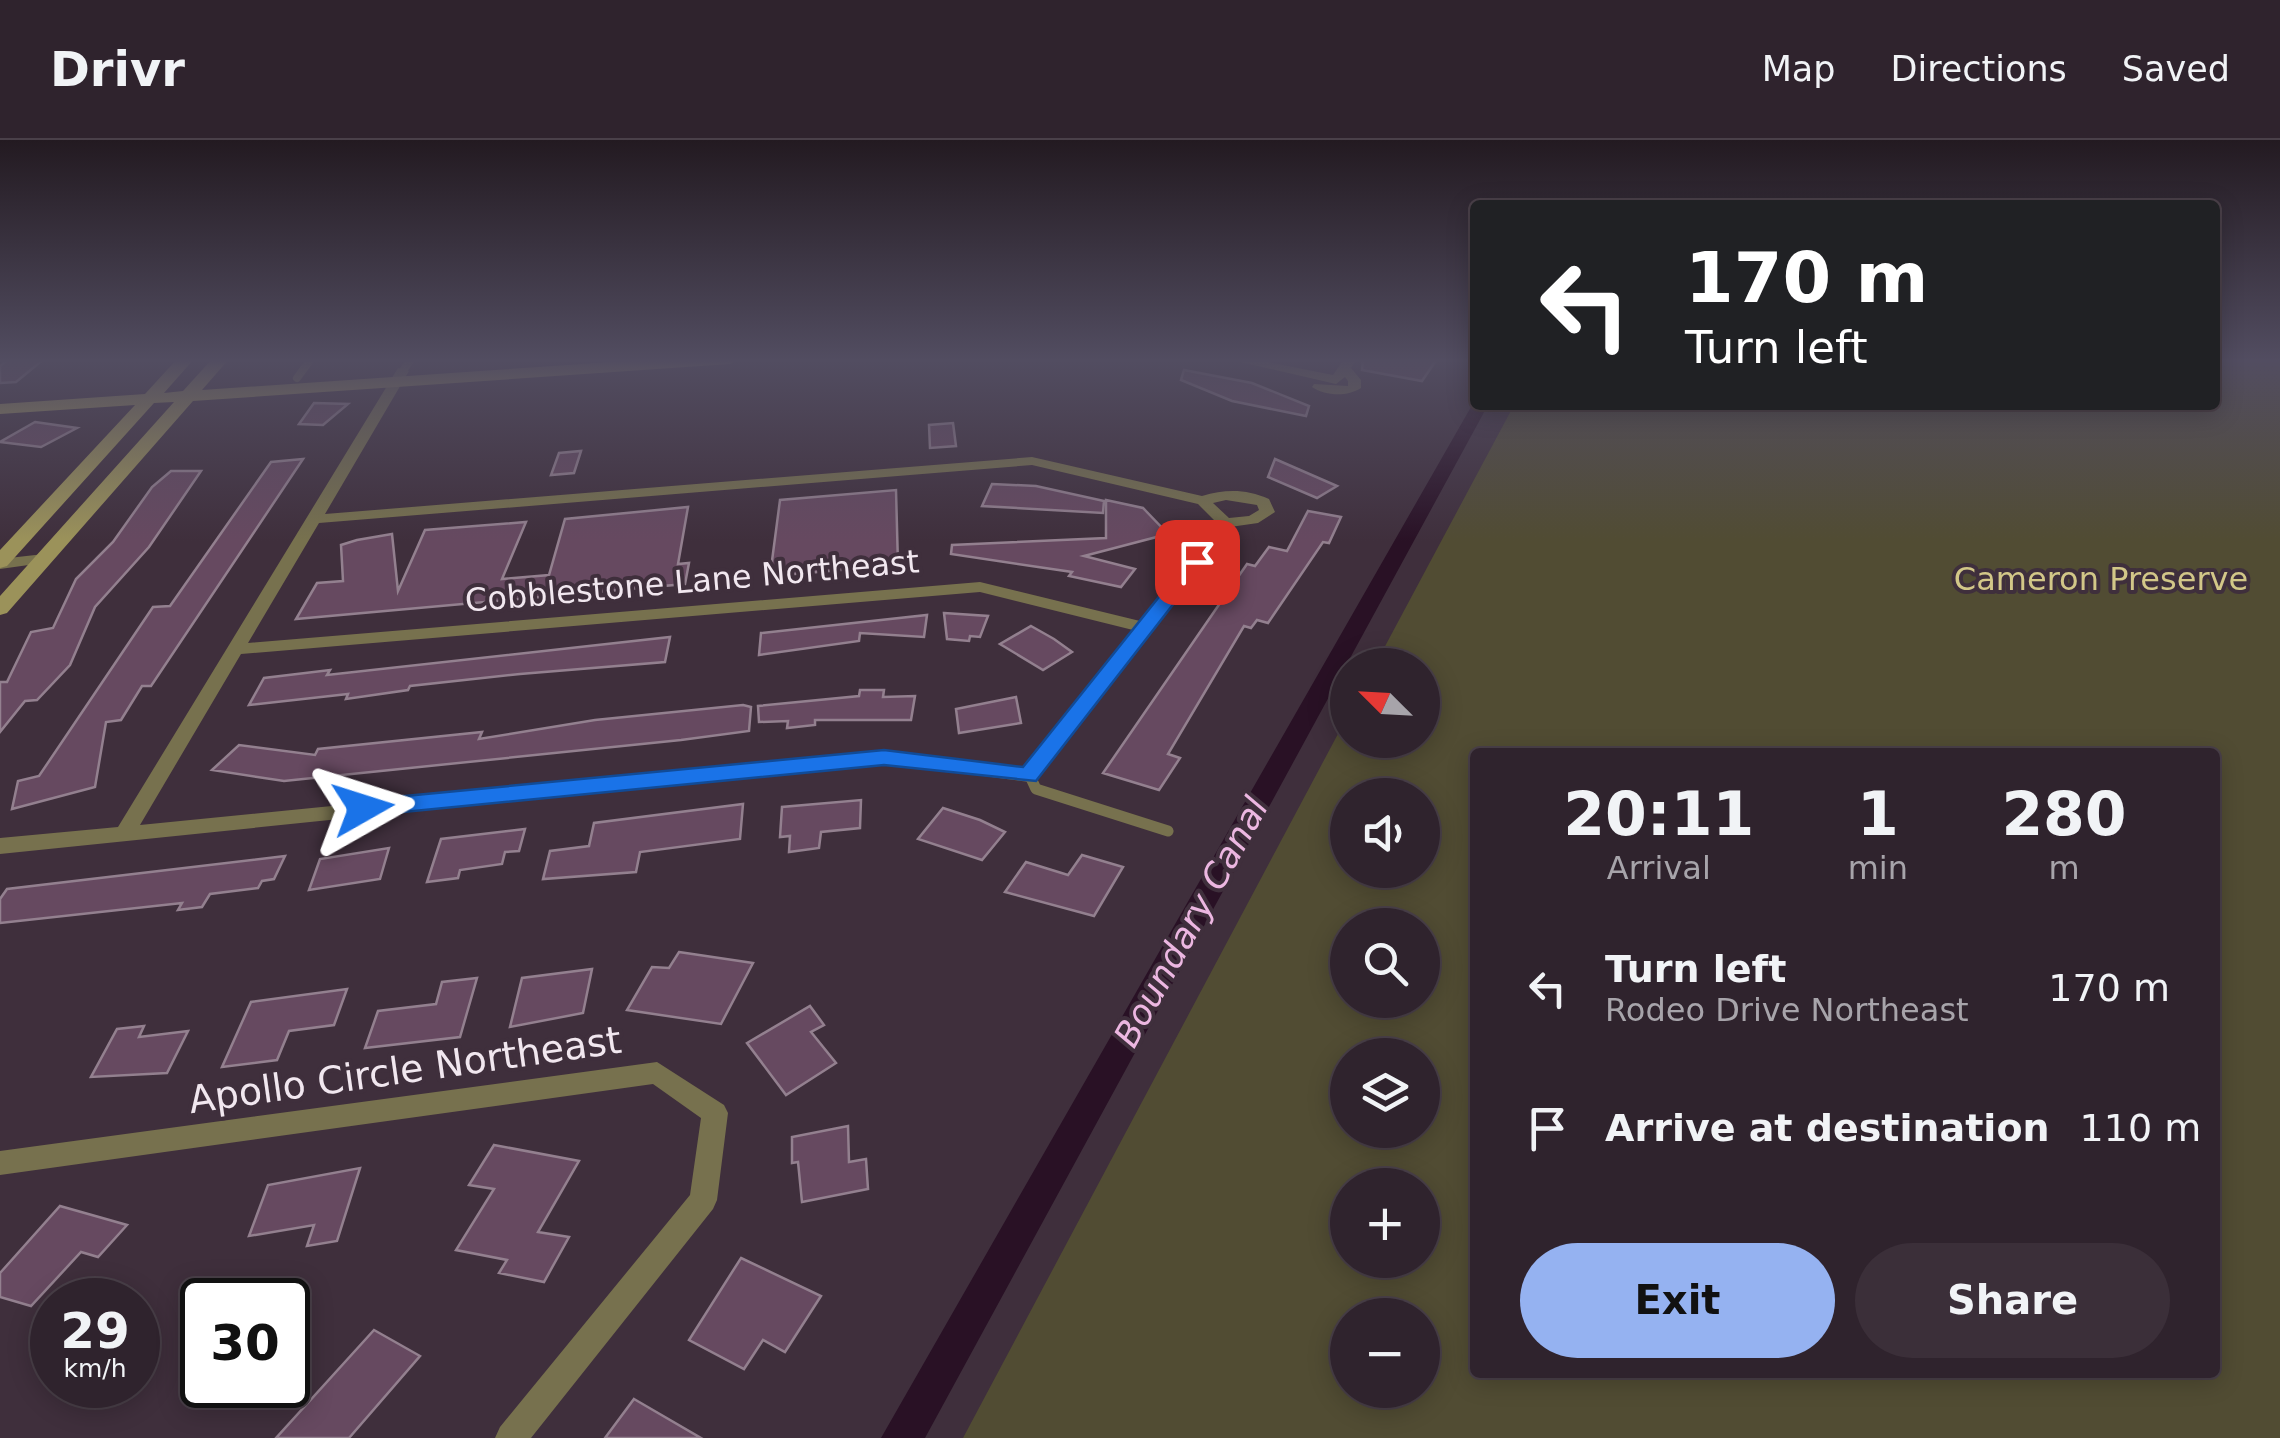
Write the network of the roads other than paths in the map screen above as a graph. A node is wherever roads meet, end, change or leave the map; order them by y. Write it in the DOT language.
graph roads {
  1 [pos="129,420"];
  2 [pos="169,420"];
  3 [pos="375,420"];
  4 [pos="1203,501"];
  5 [pos="317,519"];
  6 [pos="1226,523"];
  7 [pos="44,559"];
  8 [pos="0,563"];
  9 [pos="0,609"];
  10 [pos="1146,628"];
  11 [pos="238,649"];
  12 [pos="1028,775"];
  13 [pos="126,831"];
  14 [pos="1168,831"];
  15 [pos="0,846"];
  16 [pos="0,1163"];
  17 [pos="511,1438"];
  1 -- 8 [label="street"];
  2 -- 7 [label="street"];
  3 -- 5 [label="street"];
  4 -- 5 [label="street"];
  4 -- 6 [label="street"];
  4 -- 6 [label="street"];
  5 -- 11 [label="street"];
  6 -- 10 [label="street"];
  7 -- 8 [label="street"];
  7 -- 9 [label="street"];
  10 -- 11 [label="street, Cobblestone Lane Northeast"];
  10 -- 12 [label="street"];
  11 -- 13 [label="street"];
  12 -- 13 [label="street"];
  12 -- 14 [label="lane"];
  13 -- 15 [label="street"];
  16 -- 17 [label="street, Apollo Circle Northeast"];
}
